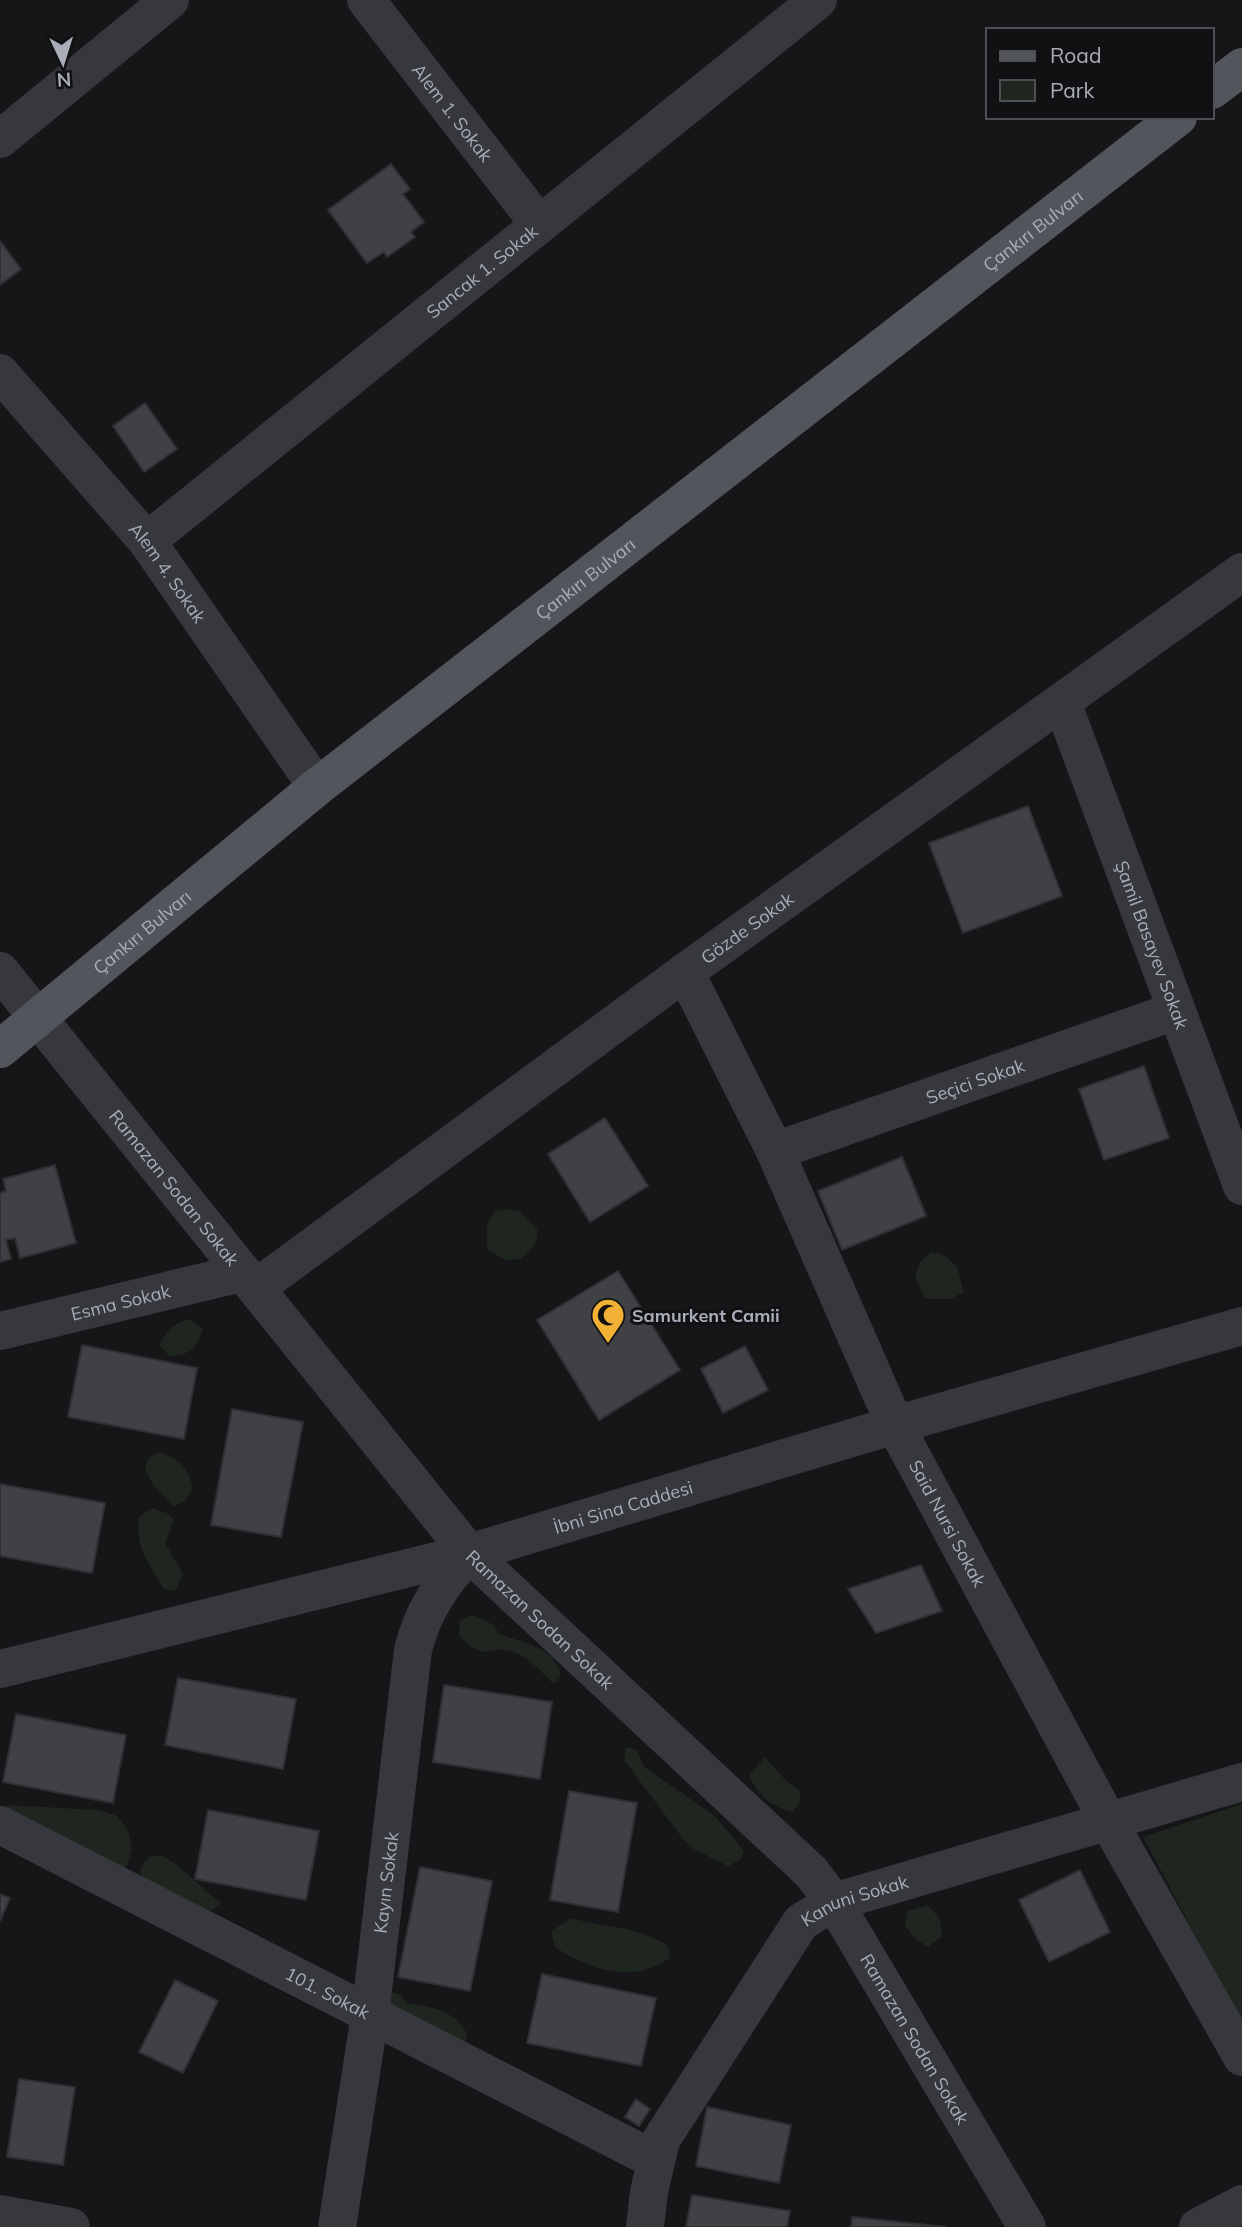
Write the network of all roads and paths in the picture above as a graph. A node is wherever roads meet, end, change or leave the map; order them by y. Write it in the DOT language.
graph roads {
  1 [pos="170,0"];
  2 [pos="366,0"];
  3 [pos="818,0"];
  4 [pos="1242,67"];
  5 [pos="1214,88"];
  6 [pos="1175,119"];
  7 [pos="0,139"];
  8 [pos="539,225"];
  9 [pos="0,373"];
  10 [pos="146,541"];
  11 [pos="1242,572"];
  12 [pos="1062,702"];
  13 [pos="317,787"];
  14 [pos="0,971"];
  15 [pos="685,972"];
  16 [pos="1175,1012"];
  17 [pos="38,1016"];
  18 [pos="0,1049"];
  19 [pos="775,1150"];
  20 [pos="1242,1186"];
  21 [pos="249,1280"];
  22 [pos="1242,1326"];
  23 [pos="0,1331"];
  24 [pos="895,1424"];
  25 [pos="469,1553"];
  26 [pos="0,1669"];
  27 [pos="1242,1782"];
  28 [pos="1108,1821"];
  29 [pos="0,1825"];
  30 [pos="834,1902"];
  31 [pos="370,2015"];
  32 [pos="1242,2057"];
  33 [pos="655,2160"];
  34 [pos="1242,2204"];
  35 [pos="0,2214"];
  36 [pos="71,2227"];
  37 [pos="337,2227"];
  38 [pos="645,2227"];
  39 [pos="1027,2227"];
  40 [pos="1198,2227"];
  1 -- 7 [label="street"];
  2 -- 8 [label="street, Alem 1. Sokak"];
  3 -- 8 [label="street, Sancak 1. Sokak"];
  4 -- 5 [label="main road"];
  6 -- 13 [label="main road, Çankırı Bulvarı"];
  8 -- 10 [label="street, Sancak 1. Sokak"];
  9 -- 10 [label="street, Alem 4. Sokak"];
  10 -- 13 [label="street, Alem 4. Sokak"];
  11 -- 12 [label="street, Gözde Sokak"];
  12 -- 15 [label="street, Gözde Sokak"];
  12 -- 16 [label="street, Şamil Basayev Sokak"];
  13 -- 17 [label="main road, Çankırı Bulvarı"];
  14 -- 17 [label="street, Ramazan Sodan Sokak"];
  15 -- 19 [label="street, Said Nursi Sokak"];
  15 -- 21 [label="street, Gözde Sokak"];
  16 -- 19 [label="street, Seçici Sokak"];
  16 -- 20 [label="street, Şamil Basayev Sokak"];
  17 -- 18 [label="main road, Çankırı Bulvarı"];
  17 -- 21 [label="street, Ramazan Sodan Sokak"];
  19 -- 24 [label="street, Said Nursi Sokak"];
  21 -- 23 [label="street, Esma Sokak"];
  21 -- 25 [label="street, Ramazan Sodan Sokak"];
  22 -- 24 [label="street, İbni Sina Caddesi"];
  24 -- 25 [label="street, İbni Sina Caddesi"];
  24 -- 28 [label="street, Said Nursi Sokak"];
  25 -- 26 [label="street, İbni Sina Caddesi"];
  25 -- 30 [label="street, Ramazan Sodan Sokak"];
  25 -- 31 [label="street, Kayın Sokak"];
  27 -- 28 [label="street, Kanuni Sokak"];
  28 -- 30 [label="street, Kanuni Sokak"];
  28 -- 32 [label="street, Said Nursi Sokak"];
  29 -- 31 [label="street, 101. Sokak"];
  30 -- 33 [label="street, Kanuni Sokak"];
  30 -- 39 [label="street, Ramazan Sodan Sokak"];
  31 -- 33 [label="street, 101. Sokak"];
  31 -- 37 [label="street, Kayın Sokak"];
  33 -- 38 [label="street, Kanuni Sokak"];
  34 -- 40 [label="street"];
  35 -- 36 [label="street"];
}
